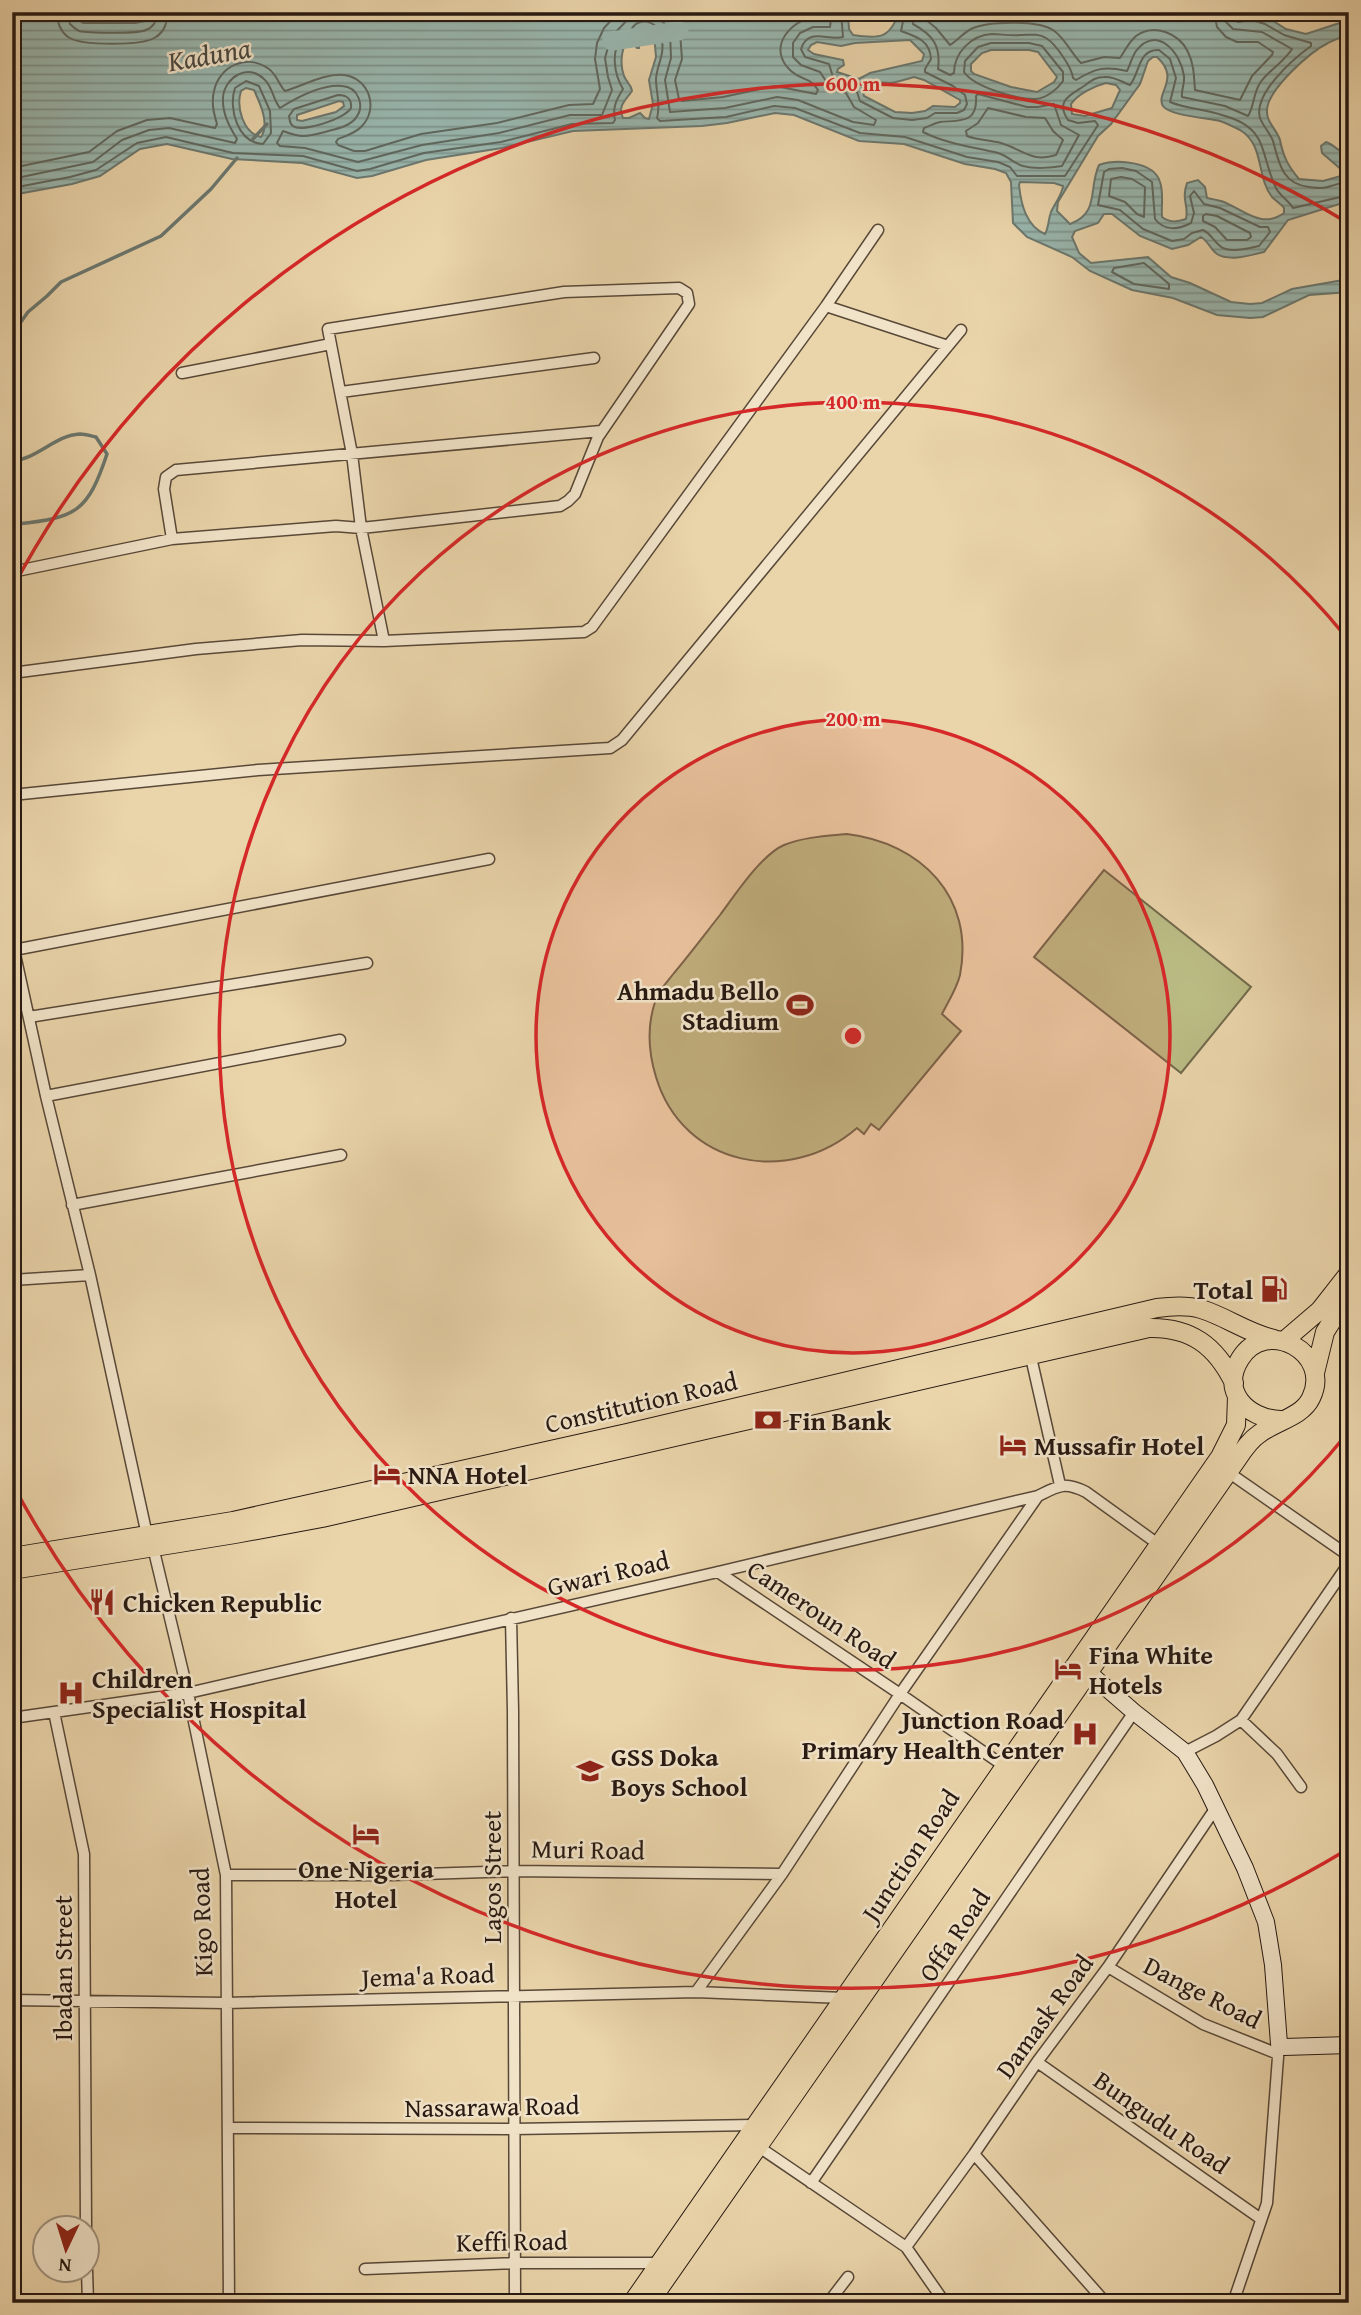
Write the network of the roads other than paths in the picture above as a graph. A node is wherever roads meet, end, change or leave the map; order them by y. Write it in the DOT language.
graph roads {
  1 [pos="878,230"];
  2 [pos="826,306"];
  3 [pos="961,330"];
  4 [pos="331,344"];
  5 [pos="948,346"];
  6 [pos="594,358"];
  7 [pos="182,373"];
  8 [pos="341,392"];
  9 [pos="601,431"];
  10 [pos="352,454"];
  11 [pos="361,528"];
  12 [pos="172,539"];
  13 [pos="12,572"];
  14 [pos="384,641"];
  15 [pos="12,673"];
  16 [pos="12,795"];
  17 [pos="489,859"];
  18 [pos="13,945"];
  19 [pos="367,963"];
  20 [pos="29,1017"];
  21 [pos="341,1040"];
  22 [pos="46,1096"];
  23 [pos="341,1155"];
  24 [pos="72,1205"];
  25 [pos="1349,1273"];
  26 [pos="90,1275"];
  27 [pos="12,1280"];
  28 [pos="1349,1294"];
  29 [pos="1279,1340"];
  30 [pos="1030,1353"];
  31 [pos="1315,1373"];
  32 [pos="1236,1389"];
  33 [pos="772,1406"];
  34 [pos="1281,1420"];
  35 [pos="1228,1472"];
  36 [pos="1060,1485"];
  37 [pos="1038,1496"];
  38 [pos="150,1541"];
  39 [pos="1158,1544"];
  40 [pos="1349,1556"];
  41 [pos="12,1557"];
  42 [pos="1349,1563"];
  43 [pos="12,1570"];
  44 [pos="718,1572"];
  45 [pos="511,1618"];
  46 [pos="1088,1672"];
  47 [pos="188,1693"];
  48 [pos="900,1694"];
  49 [pos="54,1712"];
  50 [pos="1134,1712"];
  51 [pos="12,1718"];
  52 [pos="1241,1720"];
  53 [pos="1185,1752"];
  54 [pos="1004,1766"];
  55 [pos="1301,1787"];
  56 [pos="1215,1809"];
  57 [pos="514,1871"];
  58 [pos="782,1874"];
  59 [pos="226,1875"];
  60 [pos="1108,1967"];
  61 [pos="696,1992"];
  62 [pos="514,1996"];
  63 [pos="844,1998"];
  64 [pos="85,1999"];
  65 [pos="12,2000"];
  66 [pos="226,2003"];
  67 [pos="1349,2045"];
  68 [pos="1278,2049"];
  69 [pos="1037,2063"];
  70 [pos="755,2125"];
  71 [pos="229,2128"];
  72 [pos="513,2129"];
  73 [pos="759,2147"];
  74 [pos="974,2154"];
  75 [pos="811,2183"];
  76 [pos="86,2214"];
  77 [pos="1261,2219"];
  78 [pos="906,2247"];
  79 [pos="514,2263"];
  80 [pos="659,2263"];
  81 [pos="365,2269"];
  82 [pos="848,2277"];
  83 [pos="87,2284"];
  84 [pos="88,2303"];
  85 [pos="229,2303"];
  86 [pos="514,2303"];
  87 [pos="632,2303"];
  88 [pos="649,2303"];
  89 [pos="828,2303"];
  90 [pos="945,2303"];
  91 [pos="1106,2303"];
  92 [pos="1233,2303"];
  1 -- 2 [label="street"];
  2 -- 5 [label="street"];
  2 -- 14 [label="street"];
  3 -- 5 [label="street"];
  4 -- 7 [label="street"];
  4 -- 8 [label="street"];
  4 -- 9 [label="street"];
  5 -- 16 [label="street"];
  6 -- 8 [label="street"];
  8 -- 10 [label="street"];
  9 -- 10 [label="street"];
  9 -- 11 [label="street"];
  10 -- 11 [label="street"];
  10 -- 12 [label="street"];
  11 -- 12 [label="street"];
  11 -- 14 [label="street"];
  12 -- 13 [label="street"];
  14 -- 15 [label="street"];
  17 -- 18 [label="street"];
  18 -- 20 [label="street, Kigo Road"];
  19 -- 20 [label="street"];
  20 -- 22 [label="street, Kigo Road"];
  21 -- 22 [label="street"];
  22 -- 24 [label="street, Kigo Road"];
  23 -- 24 [label="street"];
  24 -- 26 [label="street, Kigo Road"];
  25 -- 29 [label="main road"];
  26 -- 27 [label="street"];
  26 -- 38 [label="street, Kigo Road"];
  28 -- 31 [label="main road"];
  29 -- 31 [label="main road"];
  29 -- 32 [label="main road"];
  29 -- 33 [label="main road, Constitution Road"];
  30 -- 32 [label="main road, Constitution Road"];
  30 -- 33 [label="main road, Constitution Road"];
  30 -- 36 [label="street"];
  31 -- 34 [label="main road"];
  32 -- 34 [label="main road"];
  32 -- 39 [label="main road, Junction Road"];
  33 -- 38 [label="main road, Constitution Road"];
  34 -- 35 [label="main road, Junction Road"];
  35 -- 40 [label="street"];
  35 -- 46 [label="main road, Junction Road"];
  36 -- 37 [label="street, Gwari Road"];
  36 -- 39 [label="street"];
  37 -- 44 [label="street, Gwari Road"];
  37 -- 48 [label="street, Gwari Road"];
  38 -- 41 [label="main road, Constitution Road"];
  38 -- 43 [label="main road, Constitution Road"];
  38 -- 47 [label="street, Kigo Road"];
  39 -- 54 [label="main road, Junction Road"];
  42 -- 52 [label="street"];
  44 -- 45 [label="street, Gwari Road"];
  44 -- 48 [label="street, Cameroun Road"];
  45 -- 47 [label="street, Gwari Road"];
  45 -- 57 [label="street, Lagos Street"];
  46 -- 50 [label="street"];
  46 -- 73 [label="main road, Junction Road"];
  47 -- 49 [label="street, Gwari Road"];
  47 -- 59 [label="street, Kigo Road"];
  48 -- 54 [label="street, Cameroun Road"];
  48 -- 58 [label="street, Gwari Road"];
  49 -- 51 [label="street, Gwari Road"];
  49 -- 64 [label="street, Ibadan Street"];
  50 -- 53 [label="street"];
  50 -- 75 [label="street, Offa Road"];
  52 -- 53 [label="street"];
  52 -- 55 [label="street"];
  53 -- 56 [label="street"];
  54 -- 63 [label="main road, Junction Road"];
  56 -- 60 [label="street, Damask Road"];
  56 -- 68 [label="street"];
  57 -- 58 [label="street, Muri Road"];
  57 -- 59 [label="street, Muri Road"];
  57 -- 62 [label="street, Lagos Street"];
  58 -- 61 [label="street, Gwari Road"];
  59 -- 66 [label="street, Kigo Road"];
  60 -- 68 [label="street, Dange Road"];
  60 -- 69 [label="street, Damask Road"];
  61 -- 62 [label="street, Jema'a Road"];
  61 -- 63 [label="street, Jema'a Road"];
  62 -- 66 [label="street, Jema'a Road"];
  62 -- 72 [label="street, Lagos Street"];
  63 -- 70 [label="main road, Junction Road"];
  64 -- 65 [label="street, Jema'a Road"];
  64 -- 66 [label="street, Jema'a Road"];
  64 -- 76 [label="street, Ibadan Street"];
  66 -- 71 [label="street, Kigo Road"];
  67 -- 68 [label="street"];
  68 -- 77 [label="street"];
  69 -- 74 [label="street, Damask Road"];
  69 -- 77 [label="street, Bungudu Road"];
  70 -- 72 [label="street, Nassarawa Road"];
  70 -- 80 [label="main road, Junction Road"];
  71 -- 72 [label="street, Nassarawa Road"];
  71 -- 85 [label="street, Kigo Road"];
  72 -- 79 [label="street, Lagos Street"];
  73 -- 75 [label="street"];
  73 -- 88 [label="main road, Junction Road"];
  74 -- 78 [label="street, Damask Road"];
  74 -- 91 [label="street"];
  75 -- 78 [label="street"];
  77 -- 92 [label="street"];
  78 -- 90 [label="street"];
  79 -- 80 [label="street, Keffi Road"];
  79 -- 81 [label="street, Keffi Road"];
  79 -- 86 [label="street, Lagos Street"];
  80 -- 87 [label="main road, Junction Road"];
  82 -- 89 [label="street"];
  83 -- 84 [label="street"];
}
